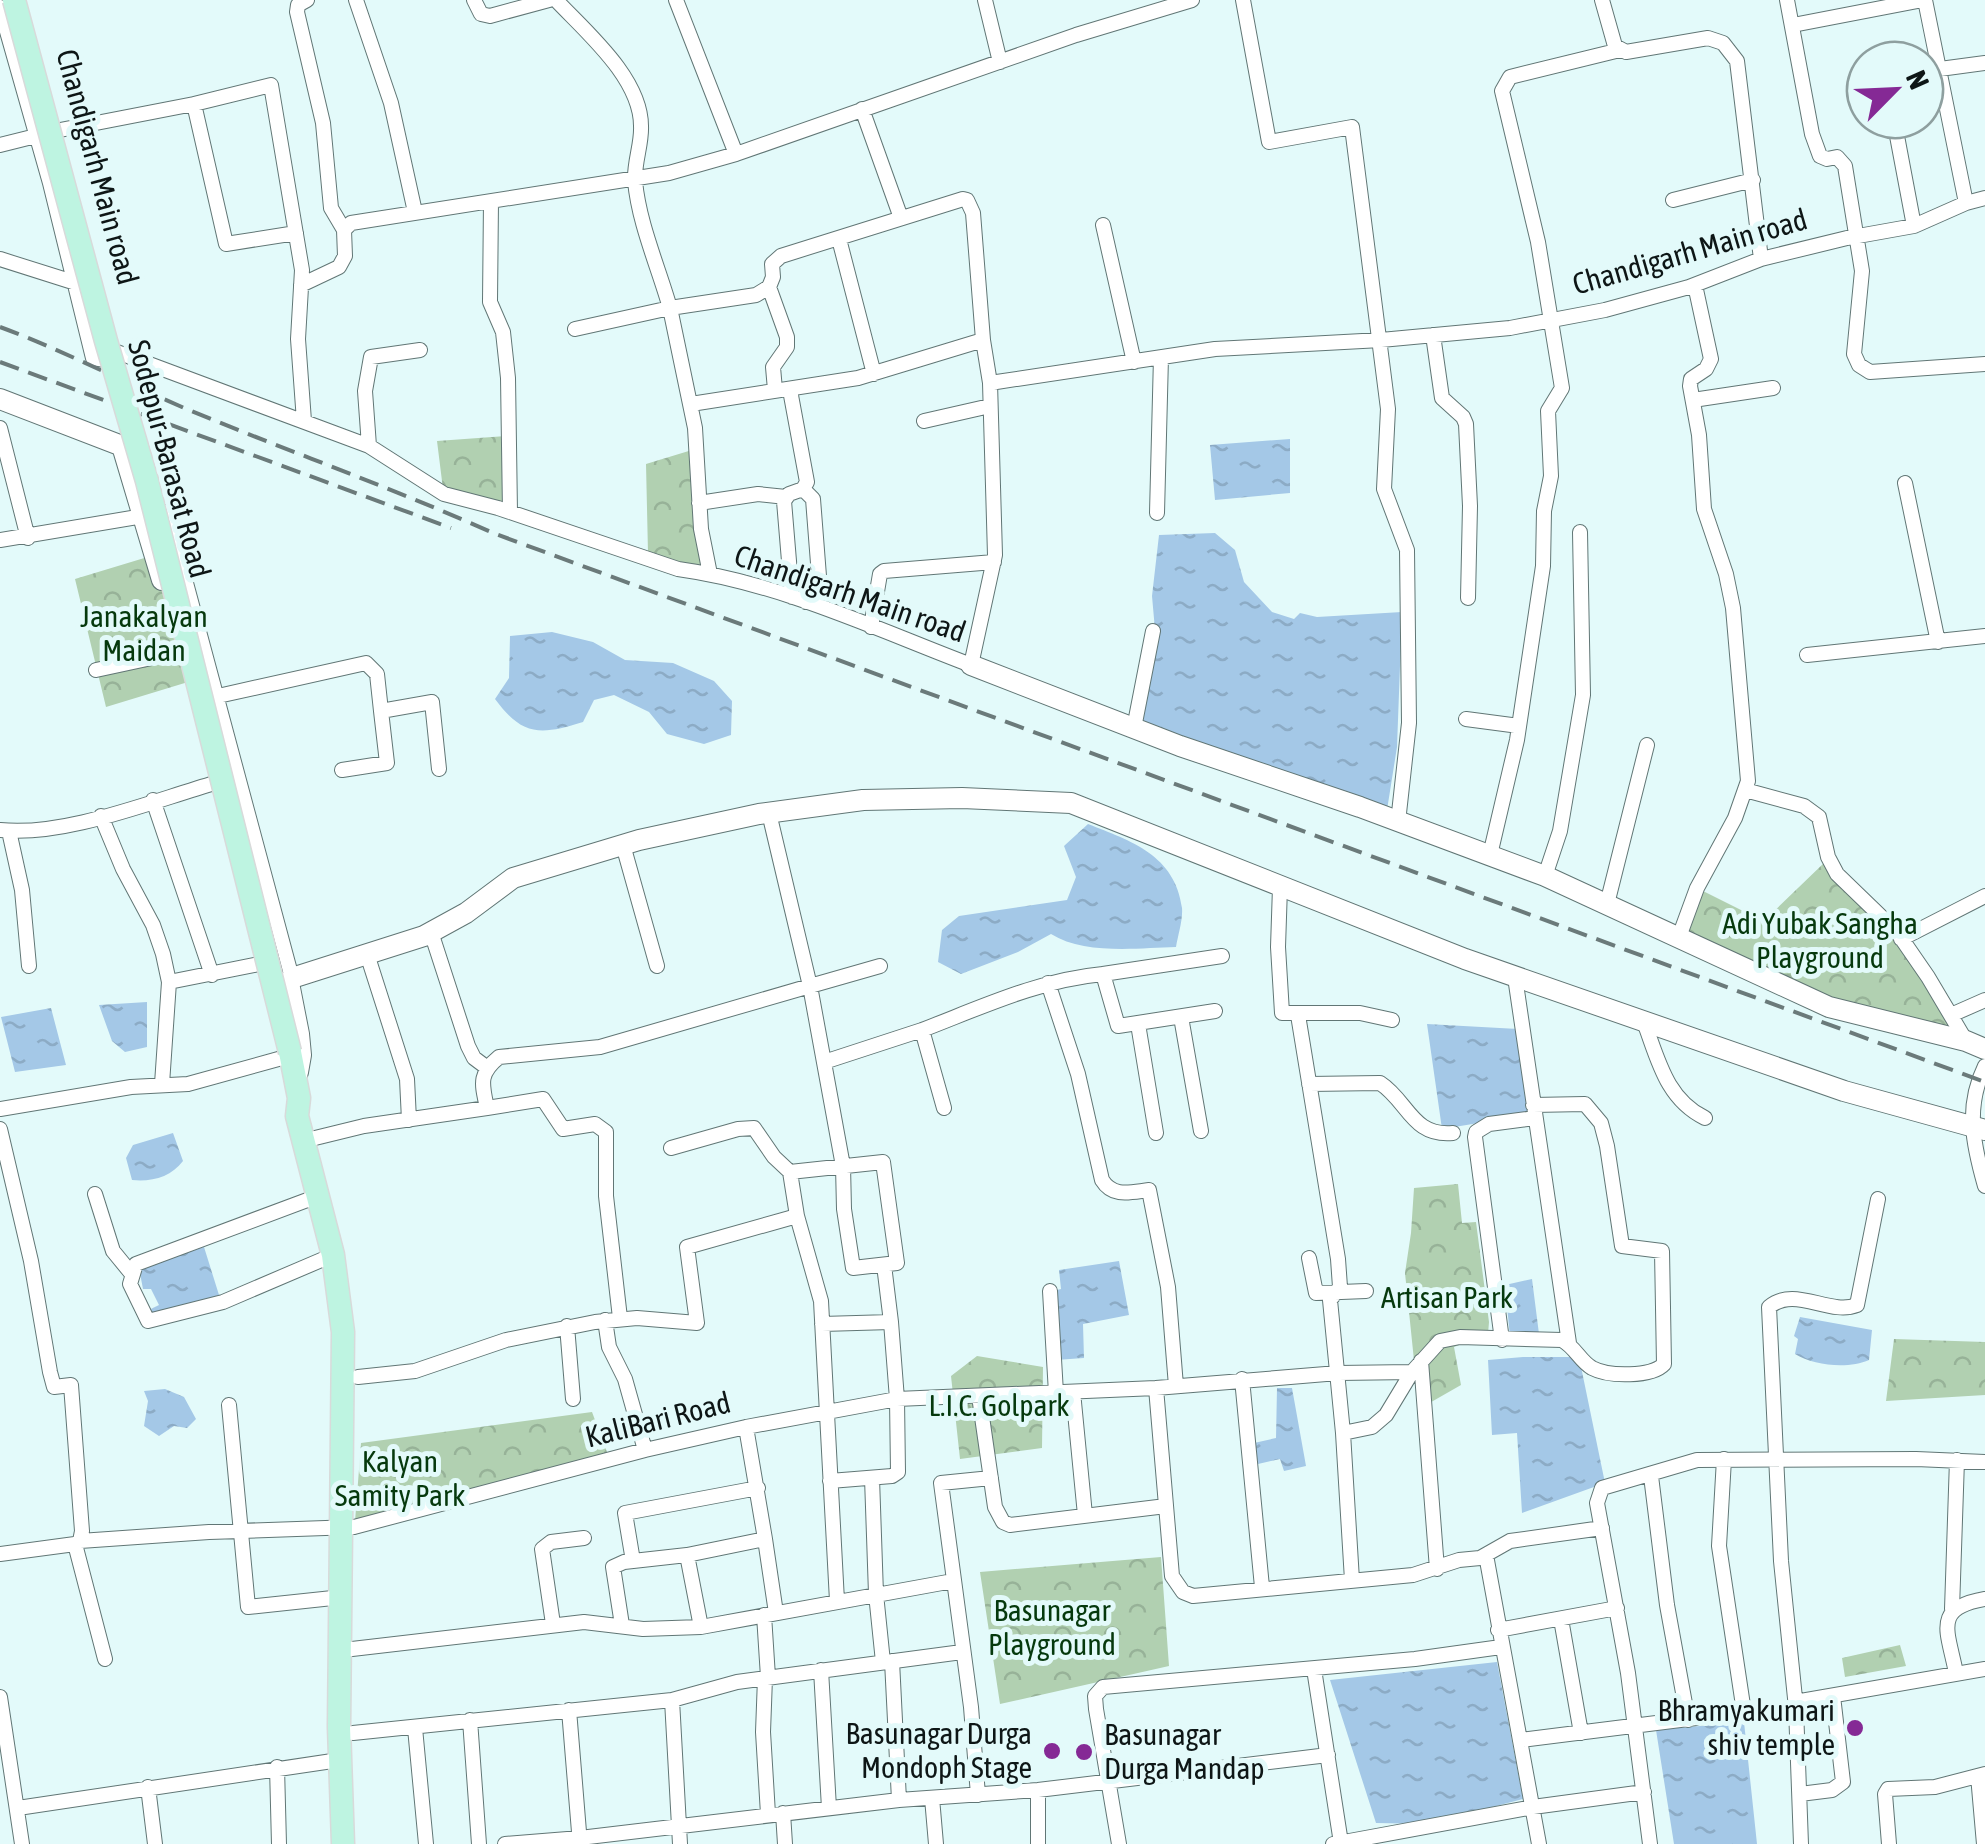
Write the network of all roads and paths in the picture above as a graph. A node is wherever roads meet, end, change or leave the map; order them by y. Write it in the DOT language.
graph roads {
  1 [pos="14,0"];
  2 [pos="25,0"];
  3 [pos="307,0"];
  4 [pos="356,0"];
  5 [pos="474,0"];
  6 [pos="552,0"];
  7 [pos="676,0"];
  8 [pos="984,0"];
  9 [pos="1192,0"];
  10 [pos="1243,0"];
  11 [pos="1602,0"];
  12 [pos="1787,0"];
  13 [pos="1924,0"];
  14 [pos="0,8"];
  15 [pos="1792,25"];
  16 [pos="1929,40"];
  17 [pos="5,48"];
  18 [pos="1620,50"];
  19 [pos="1000,62"];
  20 [pos="1985,63"];
  21 [pos="1945,68"];
  22 [pos="194,104"];
  23 [pos="862,109"];
  24 [pos="1945,121"];
  25 [pos="60,130"];
  26 [pos="36,136"];
  27 [pos="1898,140"];
  28 [pos="0,146"];
  29 [pos="736,154"];
  30 [pos="635,178"];
  31 [pos="1753,180"];
  32 [pos="1985,198"];
  33 [pos="1673,200"];
  34 [pos="491,201"];
  35 [pos="1966,203"];
  36 [pos="415,212"];
  37 [pos="902,218"];
  38 [pos="1103,225"];
  39 [pos="1914,226"];
  40 [pos="344,230"];
  41 [pos="296,232"];
  42 [pos="1858,238"];
  43 [pos="839,239"];
  44 [pos="1761,259"];
  45 [pos="0,260"];
  46 [pos="76,284"];
  47 [pos="300,284"];
  48 [pos="1695,285"];
  49 [pos="769,288"];
  50 [pos="670,308"];
  51 [pos="1552,318"];
  52 [pos="575,329"];
  53 [pos="1433,335"];
  54 [pos="983,340"];
  55 [pos="1381,340"];
  56 [pos="420,350"];
  57 [pos="117,352"];
  58 [pos="1161,358"];
  59 [pos="1134,362"];
  60 [pos="1985,364"];
  61 [pos="874,374"];
  62 [pos="990,383"];
  63 [pos="1773,388"];
  64 [pos="782,390"];
  65 [pos="0,399"];
  66 [pos="1692,400"];
  67 [pos="691,404"];
  68 [pos="990,406"];
  69 [pos="304,421"];
  70 [pos="924,421"];
  71 [pos="0,428"];
  72 [pos="369,446"];
  73 [pos="1905,483"];
  74 [pos="803,489"];
  75 [pos="786,497"];
  76 [pos="699,503"];
  77 [pos="510,512"];
  78 [pos="1157,513"];
  79 [pos="142,517"];
  80 [pos="1580,532"];
  81 [pos="28,538"];
  82 [pos="0,540"];
  83 [pos="994,562"];
  84 [pos="710,574"];
  85 [pos="1468,598"];
  86 [pos="799,600"];
  87 [pos="872,627"];
  88 [pos="1154,631"];
  89 [pos="1985,636"];
  90 [pos="1938,642"];
  91 [pos="184,651"];
  92 [pos="1807,654"];
  93 [pos="971,665"];
  94 [pos="96,670"];
  95 [pos="218,696"];
  96 [pos="381,711"];
  97 [pos="1466,718"];
  98 [pos="1519,726"];
  99 [pos="1134,728"];
  100 [pos="1648,745"];
  101 [pos="439,768"];
  102 [pos="342,770"];
  103 [pos="215,782"];
  104 [pos="1745,790"];
  105 [pos="153,800"];
  106 [pos="769,812"];
  107 [pos="101,816"];
  108 [pos="1398,822"];
  109 [pos="5,830"];
  110 [pos="623,845"];
  111 [pos="1490,855"];
  112 [pos="1545,876"];
  113 [pos="1280,887"];
  114 [pos="1985,896"];
  115 [pos="1607,904"];
  116 [pos="432,932"];
  117 [pos="1679,937"];
  118 [pos="1901,939"];
  119 [pos="367,954"];
  120 [pos="1222,956"];
  121 [pos="259,964"];
  122 [pos="29,966"];
  123 [pos="657,966"];
  124 [pos="880,966"];
  125 [pos="1103,974"];
  126 [pos="212,975"];
  127 [pos="1515,977"];
  128 [pos="292,978"];
  129 [pos="169,982"];
  130 [pos="1048,983"];
  131 [pos="810,986"];
  132 [pos="1985,1000"];
  133 [pos="1214,1011"];
  134 [pos="1298,1015"];
  135 [pos="1950,1015"];
  136 [pos="1181,1016"];
  137 [pos="1392,1020"];
  138 [pos="1644,1022"];
  139 [pos="1138,1024"];
  140 [pos="922,1030"];
  141 [pos="1975,1045"];
  142 [pos="286,1055"];
  143 [pos="824,1062"];
  144 [pos="1985,1066"];
  145 [pos="486,1067"];
  146 [pos="162,1084"];
  147 [pos="1309,1084"];
  148 [pos="297,1091"];
  149 [pos="488,1108"];
  150 [pos="944,1108"];
  151 [pos="0,1110"];
  152 [pos="1534,1112"];
  153 [pos="1705,1118"];
  154 [pos="409,1120"];
  155 [pos="1978,1128"];
  156 [pos="0,1129"];
  157 [pos="1201,1131"];
  158 [pos="1156,1133"];
  159 [pos="1452,1133"];
  160 [pos="315,1138"];
  161 [pos="671,1148"];
  162 [pos="843,1166"];
  163 [pos="790,1172"];
  164 [pos="1985,1186"];
  165 [pos="95,1194"];
  166 [pos="318,1196"];
  167 [pos="1878,1199"];
  168 [pos="797,1216"];
  169 [pos="333,1255"];
  170 [pos="1309,1258"];
  171 [pos="884,1265"];
  172 [pos="131,1273"];
  173 [pos="1050,1291"];
  174 [pos="1366,1291"];
  175 [pos="1336,1292"];
  176 [pos="612,1319"];
  177 [pos="891,1322"];
  178 [pos="822,1324"];
  179 [pos="567,1326"];
  180 [pos="1502,1340"];
  181 [pos="1569,1343"];
  182 [pos="1416,1366"];
  183 [pos="1338,1373"];
  184 [pos="358,1377"];
  185 [pos="1242,1379"];
  186 [pos="1176,1386"];
  187 [pos="1156,1388"];
  188 [pos="1056,1392"];
  189 [pos="1074,1392"];
  190 [pos="979,1396"];
  191 [pos="573,1399"];
  192 [pos="897,1399"];
  193 [pos="229,1405"];
  194 [pos="825,1414"];
  195 [pos="746,1427"];
  196 [pos="1344,1432"];
  197 [pos="645,1450"];
  198 [pos="1724,1459"];
  199 [pos="1776,1460"];
  200 [pos="1957,1460"];
  201 [pos="1985,1462"];
  202 [pos="1651,1476"];
  203 [pos="872,1478"];
  204 [pos="991,1478"];
  205 [pos="830,1481"];
  206 [pos="758,1488"];
  207 [pos="1166,1506"];
  208 [pos="1085,1515"];
  209 [pos="348,1528"];
  210 [pos="1602,1528"];
  211 [pos="242,1532"];
  212 [pos="584,1538"];
  213 [pos="765,1539"];
  214 [pos="77,1543"];
  215 [pos="0,1554"];
  216 [pos="688,1555"];
  217 [pos="1486,1555"];
  218 [pos="633,1561"];
  219 [pos="1437,1568"];
  220 [pos="1352,1580"];
  221 [pos="954,1581"];
  222 [pos="1262,1588"];
  223 [pos="876,1594"];
  224 [pos="342,1597"];
  225 [pos="1985,1599"];
  226 [pos="837,1601"];
  227 [pos="1617,1608"];
  228 [pos="1952,1609"];
  229 [pos="770,1614"];
  230 [pos="1561,1618"];
  231 [pos="553,1624"];
  232 [pos="622,1626"];
  233 [pos="701,1627"];
  234 [pos="1498,1630"];
  235 [pos="1501,1648"];
  236 [pos="352,1649"];
  237 [pos="962,1652"];
  238 [pos="105,1659"];
  239 [pos="888,1662"];
  240 [pos="1314,1668"];
  241 [pos="1985,1669"];
  242 [pos="821,1670"];
  243 [pos="1956,1673"];
  244 [pos="766,1678"];
  245 [pos="1834,1696"];
  246 [pos="0,1697"];
  247 [pos="672,1700"];
  248 [pos="1796,1705"];
  249 [pos="569,1710"];
  250 [pos="1744,1712"];
  251 [pos="470,1720"];
  252 [pos="1688,1720"];
  253 [pos="415,1728"];
  254 [pos="1636,1728"];
  255 [pos="353,1733"];
  256 [pos="1581,1733"];
  257 [pos="1520,1740"];
  258 [pos="1328,1755"];
  259 [pos="340,1760"];
  260 [pos="276,1767"];
  261 [pos="1981,1775"];
  262 [pos="1109,1780"];
  263 [pos="148,1788"];
  264 [pos="1038,1790"];
  265 [pos="1644,1792"];
  266 [pos="978,1794"];
  267 [pos="1800,1794"];
  268 [pos="932,1798"];
  269 [pos="898,1800"];
  270 [pos="1533,1807"];
  271 [pos="829,1808"];
  272 [pos="18,1814"];
  273 [pos="776,1814"];
  274 [pos="0,1824"];
  275 [pos="679,1824"];
  276 [pos="580,1841"];
  277 [pos="1350,1842"];
  278 [pos="527,1843"];
  279 [pos="22,1844"];
  280 [pos="156,1844"];
  281 [pos="279,1844"];
  282 [pos="343,1844"];
  283 [pos="355,1844"];
  284 [pos="426,1844"];
  285 [pos="480,1844"];
  286 [pos="504,1844"];
  287 [pos="680,1844"];
  288 [pos="785,1844"];
  289 [pos="936,1844"];
  290 [pos="1038,1844"];
  291 [pos="1119,1844"];
  292 [pos="1333,1844"];
  293 [pos="1539,1844"];
  294 [pos="1650,1844"];
  295 [pos="1801,1844"];
  296 [pos="1888,1844"];
  297 [pos="1984,1844"];
  1 -- 142 [label="main road, Sodepur-Barasat Road, bridge"];
  2 -- 25 [label="street, Chandigarh Main road"];
  3 -- 40 [label="street"];
  4 -- 36 [label="street"];
  5 -- 6 [label="street"];
  6 -- 30 [label="street"];
  7 -- 29 [label="street"];
  8 -- 19 [label="street"];
  9 -- 19 [label="street"];
  10 -- 55 [label="street"];
  11 -- 18 [label="street"];
  12 -- 15 [label="street"];
  13 -- 15 [label="street"];
  13 -- 16 [label="street"];
  14 -- 17 [label="street"];
  15 -- 42 [label="street"];
  17 -- 26 [label="street"];
  18 -- 31 [label="street"];
  18 -- 51 [label="street"];
  19 -- 23 [label="street"];
  20 -- 21 [label="street"];
  22 -- 25 [label="street"];
  22 -- 41 [label="street"];
  22 -- 41 [label="street"];
  23 -- 29 [label="street"];
  23 -- 37 [label="street"];
  24 -- 35 [label="street"];
  25 -- 57 [label="street, Chandigarh Main road"];
  26 -- 28 [label="street"];
  26 -- 46 [label="street"];
  27 -- 39 [label="street"];
  29 -- 30 [label="street"];
  30 -- 34 [label="street"];
  30 -- 50 [label="street"];
  31 -- 33 [label="street"];
  31 -- 44 [label="street"];
  32 -- 35 [label="street, Chandigarh Main road"];
  34 -- 36 [label="street"];
  34 -- 77 [label="street"];
  35 -- 39 [label="street, Chandigarh Main road"];
  36 -- 40 [label="street"];
  37 -- 43 [label="street"];
  37 -- 54 [label="street"];
  38 -- 59 [label="street"];
  39 -- 42 [label="street, Chandigarh Main road"];
  40 -- 47 [label="street"];
  41 -- 47 [label="street"];
  42 -- 44 [label="street, Chandigarh Main road"];
  42 -- 60 [label="street"];
  43 -- 49 [label="street"];
  43 -- 61 [label="street"];
  44 -- 48 [label="street, Chandigarh Main road"];
  45 -- 46 [label="street"];
  46 -- 57 [label="street"];
  47 -- 69 [label="street"];
  48 -- 51 [label="street, Chandigarh Main road"];
  48 -- 66 [label="street"];
  49 -- 50 [label="street"];
  49 -- 64 [label="street"];
  50 -- 52 [label="street"];
  50 -- 67 [label="street"];
  51 -- 53 [label="street, Chandigarh Main road"];
  51 -- 98 [label="street"];
  53 -- 55 [label="street, Chandigarh Main road"];
  53 -- 85 [label="street"];
  54 -- 61 [label="street"];
  54 -- 62 [label="street"];
  55 -- 58 [label="street, Chandigarh Main road"];
  55 -- 108 [label="street"];
  56 -- 72 [label="street"];
  57 -- 69 [label="street, Chandigarh Main road"];
  58 -- 59 [label="street, Chandigarh Main road"];
  58 -- 78 [label="street"];
  59 -- 62 [label="street, Chandigarh Main road"];
  61 -- 64 [label="street"];
  62 -- 68 [label="street, Chandigarh Main road"];
  63 -- 66 [label="street"];
  64 -- 67 [label="street"];
  64 -- 74 [label="street"];
  65 -- 79 [label="street"];
  66 -- 104 [label="street"];
  67 -- 76 [label="street"];
  68 -- 70 [label="street"];
  68 -- 83 [label="street, Chandigarh Main road"];
  69 -- 72 [label="street, Chandigarh Main road"];
  71 -- 81 [label="street"];
  72 -- 77 [label="street, Chandigarh Main road"];
  73 -- 90 [label="street"];
  74 -- 75 [label="street"];
  74 -- 86 [label="street"];
  75 -- 76 [label="street"];
  75 -- 86 [label="street"];
  76 -- 84 [label="street"];
  77 -- 84 [label="street, Chandigarh Main road"];
  79 -- 81 [label="street"];
  79 -- 91 [label="street"];
  79 -- 95 [label="street"];
  80 -- 112 [label="street"];
  81 -- 82 [label="street"];
  83 -- 87 [label="street"];
  83 -- 93 [label="street, Chandigarh Main road"];
  84 -- 86 [label="street, Chandigarh Main road"];
  86 -- 87 [label="street, Chandigarh Main road"];
  87 -- 93 [label="street, Chandigarh Main road"];
  88 -- 99 [label="street"];
  89 -- 90 [label="street"];
  90 -- 92 [label="street"];
  91 -- 94 [label="street"];
  91 -- 103 [label="street"];
  93 -- 99 [label="street"];
  95 -- 96 [label="street"];
  95 -- 128 [label="street"];
  96 -- 101 [label="street"];
  96 -- 102 [label="street"];
  97 -- 98 [label="street"];
  98 -- 111 [label="street"];
  99 -- 108 [label="street"];
  100 -- 115 [label="street"];
  103 -- 105 [label="street"];
  103 -- 121 [label="street"];
  104 -- 117 [label="street"];
  104 -- 118 [label="street"];
  105 -- 107 [label="street"];
  105 -- 126 [label="street"];
  106 -- 110 [label="street"];
  106 -- 113 [label="street"];
  106 -- 131 [label="street"];
  107 -- 109 [label="street"];
  107 -- 129 [label="street"];
  108 -- 111 [label="street"];
  109 -- 122 [label="street"];
  110 -- 116 [label="street"];
  110 -- 123 [label="street"];
  111 -- 112 [label="street"];
  112 -- 115 [label="street"];
  113 -- 127 [label="street"];
  113 -- 134 [label="street"];
  114 -- 118 [label="street"];
  115 -- 117 [label="street"];
  116 -- 119 [label="street"];
  116 -- 145 [label="street"];
  117 -- 141 [label="street"];
  118 -- 135 [label="street"];
  119 -- 128 [label="street"];
  119 -- 154 [label="street"];
  120 -- 125 [label="street"];
  121 -- 126 [label="street"];
  121 -- 142 [label="street"];
  124 -- 131 [label="street"];
  125 -- 130 [label="street"];
  125 -- 139 [label="street"];
  126 -- 129 [label="street"];
  127 -- 138 [label="street"];
  127 -- 152 [label="street"];
  128 -- 148 [label="street"];
  129 -- 146 [label="street"];
  130 -- 140 [label="street"];
  130 -- 186 [label="street"];
  131 -- 143 [label="street"];
  131 -- 145 [label="street"];
  132 -- 135 [label="street"];
  133 -- 136 [label="street"];
  134 -- 137 [label="street"];
  134 -- 147 [label="street"];
  135 -- 141 [label="street"];
  136 -- 139 [label="street"];
  136 -- 157 [label="street"];
  138 -- 153 [label="street"];
  138 -- 155 [label="street"];
  139 -- 158 [label="street"];
  140 -- 143 [label="street"];
  140 -- 150 [label="street"];
  142 -- 146 [label="street"];
  142 -- 148 [label="main road, Sodepur-Barasat Road"];
  143 -- 162 [label="street"];
  144 -- 155 [label="street"];
  145 -- 149 [label="street"];
  146 -- 151 [label="street"];
  147 -- 159 [label="street"];
  147 -- 175 [label="street"];
  148 -- 160 [label="main road"];
  148 -- 166 [label="main road"];
  149 -- 154 [label="street"];
  149 -- 176 [label="street"];
  152 -- 180 [label="street"];
  152 -- 181 [label="street"];
  152 -- 181 [label="street"];
  154 -- 160 [label="street"];
  155 -- 164 [label="street"];
  156 -- 214 [label="street"];
  160 -- 184 [label="main road"];
  161 -- 163 [label="street"];
  162 -- 163 [label="street"];
  162 -- 171 [label="street"];
  162 -- 171 [label="street"];
  163 -- 168 [label="street"];
  165 -- 172 [label="street"];
  166 -- 169 [label="main road"];
  166 -- 172 [label="street"];
  167 -- 199 [label="street"];
  168 -- 176 [label="street"];
  168 -- 178 [label="street"];
  169 -- 172 [label="street"];
  169 -- 209 [label="main road"];
  170 -- 175 [label="street"];
  171 -- 177 [label="street"];
  173 -- 188 [label="street"];
  174 -- 175 [label="street"];
  175 -- 183 [label="street"];
  176 -- 179 [label="street"];
  176 -- 197 [label="street"];
  177 -- 178 [label="street"];
  177 -- 192 [label="street"];
  178 -- 194 [label="street"];
  179 -- 184 [label="street"];
  179 -- 191 [label="street"];
  180 -- 181 [label="street"];
  180 -- 182 [label="street"];
  182 -- 183 [label="street, KaliBari Road"];
  182 -- 196 [label="street"];
  182 -- 219 [label="street"];
  183 -- 185 [label="street, KaliBari Road"];
  183 -- 196 [label="street"];
  184 -- 209 [label="main road"];
  185 -- 186 [label="street, KaliBari Road"];
  185 -- 222 [label="street"];
  186 -- 187 [label="street, KaliBari Road"];
  187 -- 189 [label="street, KaliBari Road"];
  187 -- 207 [label="street"];
  188 -- 189 [label="street, KaliBari Road"];
  188 -- 190 [label="street, KaliBari Road"];
  189 -- 208 [label="street"];
  190 -- 192 [label="street, KaliBari Road"];
  190 -- 204 [label="street"];
  192 -- 194 [label="street, KaliBari Road"];
  192 -- 203 [label="street"];
  193 -- 211 [label="street"];
  194 -- 195 [label="street, KaliBari Road"];
  194 -- 205 [label="street"];
  195 -- 197 [label="street, KaliBari Road"];
  195 -- 206 [label="street"];
  196 -- 220 [label="street"];
  197 -- 209 [label="street, KaliBari Road"];
  198 -- 199 [label="street"];
  198 -- 202 [label="street"];
  198 -- 250 [label="street"];
  199 -- 200 [label="street"];
  199 -- 248 [label="street"];
  200 -- 201 [label="street"];
  200 -- 228 [label="street"];
  202 -- 210 [label="street"];
  202 -- 252 [label="street"];
  203 -- 205 [label="street"];
  203 -- 223 [label="street"];
  204 -- 208 [label="street"];
  204 -- 221 [label="street"];
  205 -- 226 [label="street"];
  206 -- 213 [label="street"];
  206 -- 218 [label="street"];
  207 -- 208 [label="street"];
  207 -- 222 [label="street"];
  209 -- 211 [label="street, KaliBari Road"];
  209 -- 224 [label="main road"];
  209 -- 236 [label="main road"];
  210 -- 217 [label="street"];
  210 -- 227 [label="street"];
  211 -- 214 [label="street, KaliBari Road"];
  211 -- 224 [label="street"];
  212 -- 231 [label="street"];
  213 -- 216 [label="street"];
  213 -- 229 [label="street"];
  214 -- 215 [label="street, KaliBari Road"];
  214 -- 238 [label="street"];
  216 -- 218 [label="street"];
  216 -- 233 [label="street"];
  217 -- 219 [label="street"];
  217 -- 234 [label="street"];
  218 -- 232 [label="street"];
  219 -- 220 [label="street"];
  220 -- 222 [label="street"];
  221 -- 223 [label="street"];
  221 -- 237 [label="street"];
  223 -- 226 [label="street"];
  223 -- 239 [label="street"];
  224 -- 259 [label="main road"];
  225 -- 228 [label="street"];
  226 -- 229 [label="street"];
  227 -- 230 [label="street"];
  227 -- 254 [label="street"];
  228 -- 243 [label="street"];
  229 -- 233 [label="street"];
  229 -- 244 [label="street"];
  230 -- 234 [label="street"];
  230 -- 256 [label="street"];
  231 -- 232 [label="street"];
  231 -- 236 [label="street"];
  232 -- 233 [label="street"];
  234 -- 235 [label="street"];
  235 -- 240 [label="street"];
  235 -- 257 [label="street"];
  236 -- 255 [label="main road"];
  237 -- 239 [label="street"];
  237 -- 266 [label="street"];
  239 -- 242 [label="street"];
  239 -- 269 [label="street"];
  240 -- 258 [label="street"];
  240 -- 262 [label="street"];
  241 -- 243 [label="street"];
  242 -- 244 [label="street"];
  242 -- 271 [label="street"];
  243 -- 245 [label="street"];
  244 -- 247 [label="street"];
  244 -- 273 [label="street"];
  245 -- 248 [label="street"];
  245 -- 267 [label="street"];
  246 -- 272 [label="street"];
  247 -- 249 [label="street"];
  247 -- 275 [label="street"];
  248 -- 250 [label="street"];
  248 -- 267 [label="street"];
  249 -- 251 [label="street"];
  249 -- 276 [label="street"];
  250 -- 252 [label="street"];
  251 -- 253 [label="street"];
  251 -- 285 [label="street"];
  252 -- 254 [label="street"];
  253 -- 255 [label="street"];
  253 -- 284 [label="street"];
  254 -- 256 [label="street"];
  254 -- 265 [label="street"];
  255 -- 283 [label="main road"];
  256 -- 257 [label="street"];
  257 -- 270 [label="street"];
  258 -- 262 [label="street"];
  258 -- 277 [label="street"];
  259 -- 260 [label="street"];
  259 -- 282 [label="main road"];
  260 -- 263 [label="street"];
  260 -- 281 [label="street"];
  261 -- 296 [label="street"];
  261 -- 297 [label="street"];
  262 -- 264 [label="street"];
  262 -- 291 [label="street"];
  263 -- 272 [label="street"];
  263 -- 280 [label="street"];
  264 -- 266 [label="street"];
  264 -- 290 [label="street"];
  265 -- 270 [label="street"];
  265 -- 294 [label="street"];
  266 -- 268 [label="street"];
  267 -- 295 [label="street"];
  268 -- 269 [label="street"];
  268 -- 289 [label="street"];
  269 -- 271 [label="street"];
  270 -- 277 [label="street"];
  270 -- 293 [label="street"];
  271 -- 273 [label="street"];
  272 -- 274 [label="street"];
  272 -- 279 [label="street"];
  273 -- 275 [label="street"];
  273 -- 288 [label="street"];
  275 -- 276 [label="street"];
  275 -- 287 [label="street"];
  276 -- 278 [label="street"];
  277 -- 292 [label="street"];
  278 -- 286 [label="street"];
}
